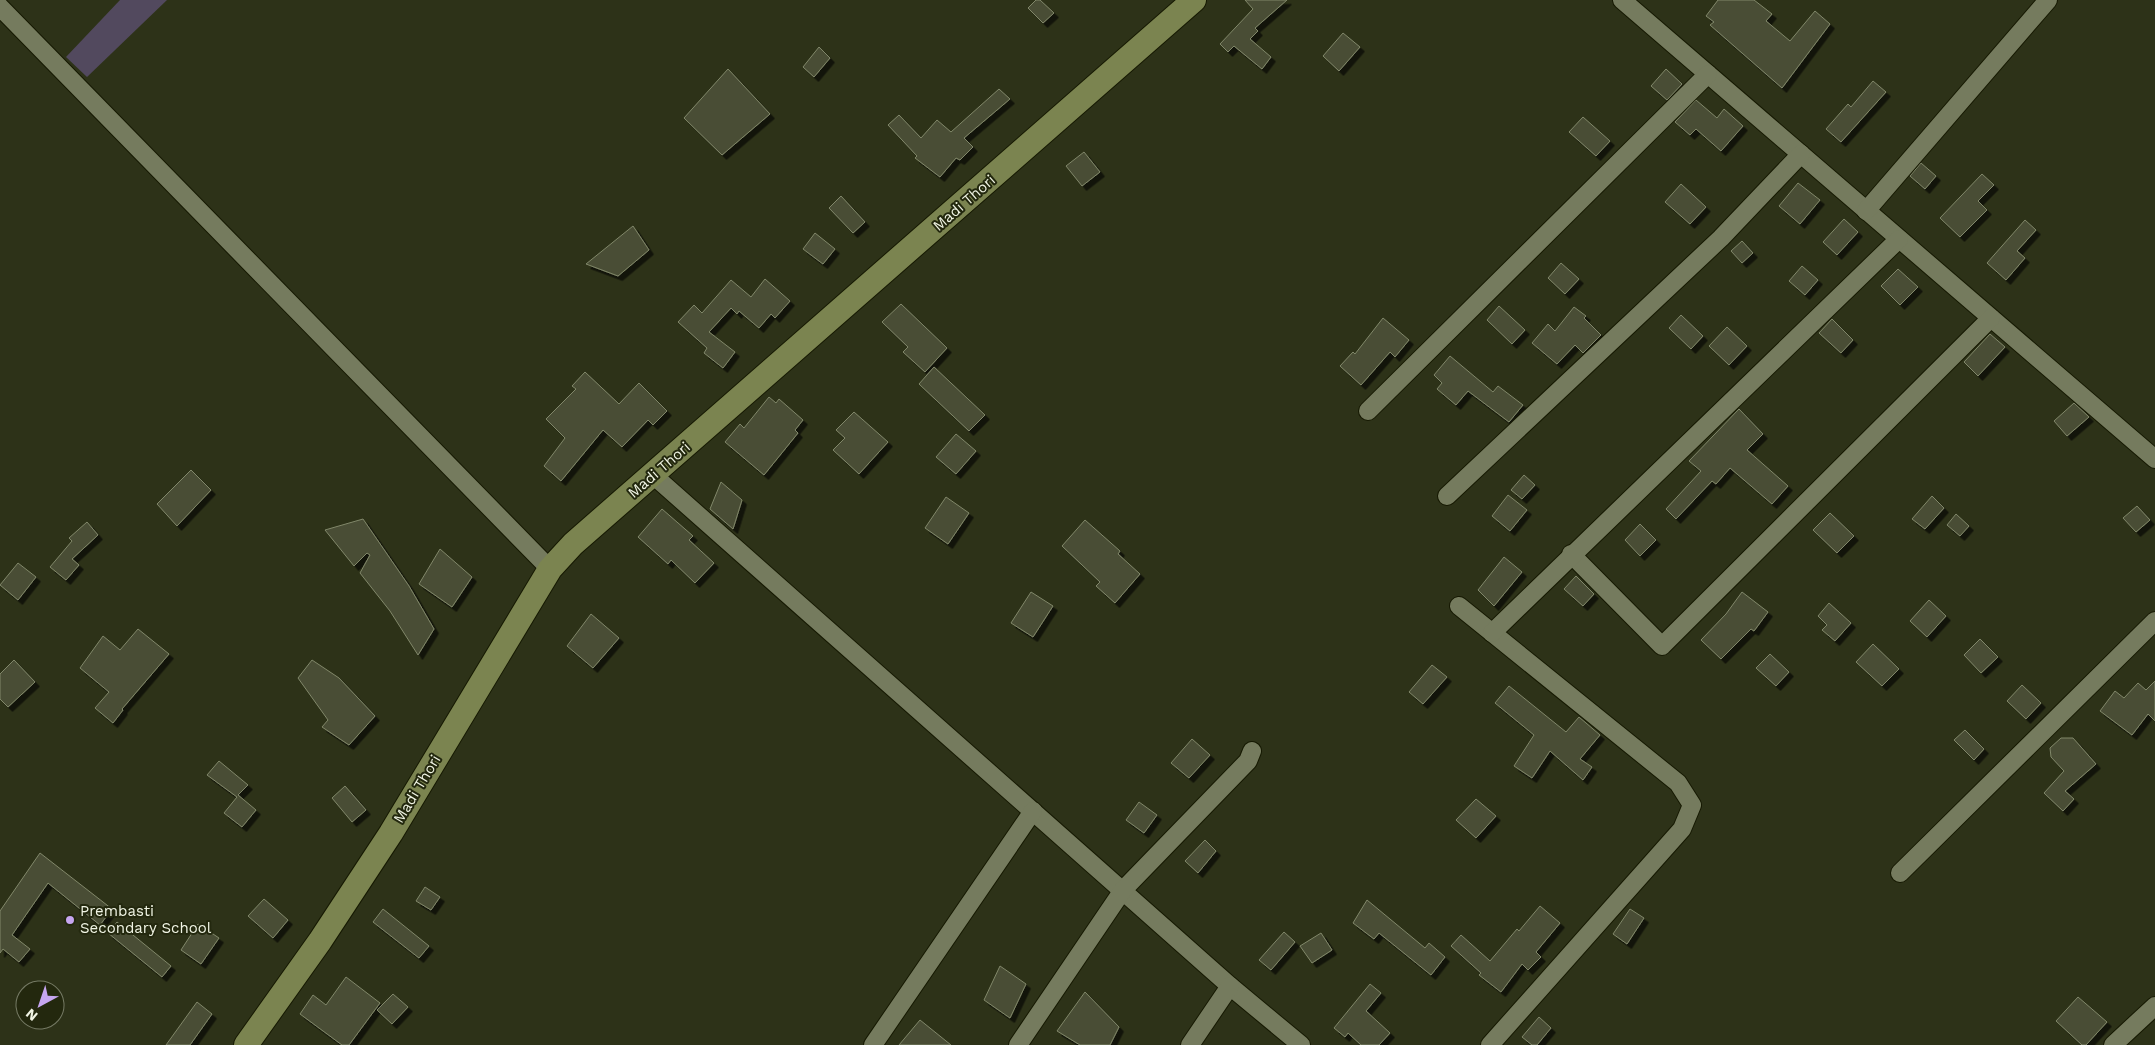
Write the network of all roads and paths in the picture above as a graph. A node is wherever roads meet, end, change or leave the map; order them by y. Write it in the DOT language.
graph roads {
  1 [pos="1194,0"];
  2 [pos="1622,0"];
  3 [pos="2048,0"];
  4 [pos="0,7"];
  5 [pos="1708,74"];
  6 [pos="1801,154"];
  7 [pos="1866,211"];
  8 [pos="1899,239"];
  9 [pos="1991,318"];
  10 [pos="1368,411"];
  11 [pos="2155,459"];
  12 [pos="653,475"];
  13 [pos="1447,496"];
  14 [pos="1571,554"];
  15 [pos="550,568"];
  16 [pos="1459,606"];
  17 [pos="2155,621"];
  18 [pos="1492,633"];
  19 [pos="1252,751"];
  20 [pos="1033,811"];
  21 [pos="1900,873"];
  22 [pos="1123,890"];
  23 [pos="1230,986"];
  24 [pos="2155,1006"];
  25 [pos="246,1045"];
  26 [pos="874,1045"];
  27 [pos="1018,1045"];
  28 [pos="1190,1045"];
  29 [pos="1301,1045"];
  30 [pos="1490,1045"];
  31 [pos="2114,1045"];
  1 -- 12 [label="main road, Madi Thori"];
  2 -- 5 [label="street"];
  3 -- 7 [label="street"];
  4 -- 15 [label="street"];
  5 -- 6 [label="street"];
  5 -- 10 [label="street"];
  6 -- 7 [label="street"];
  6 -- 13 [label="street"];
  7 -- 8 [label="street"];
  8 -- 9 [label="street"];
  8 -- 14 [label="street"];
  9 -- 11 [label="street"];
  9 -- 14 [label="street"];
  12 -- 15 [label="main road, Madi Thori"];
  12 -- 20 [label="street"];
  14 -- 18 [label="street"];
  15 -- 25 [label="main road, Madi Thori"];
  16 -- 18 [label="street"];
  17 -- 21 [label="street"];
  18 -- 30 [label="street"];
  19 -- 22 [label="street"];
  20 -- 22 [label="street"];
  20 -- 26 [label="street"];
  22 -- 23 [label="street"];
  22 -- 27 [label="street"];
  23 -- 28 [label="street"];
  23 -- 29 [label="street"];
  24 -- 31 [label="street"];
}
